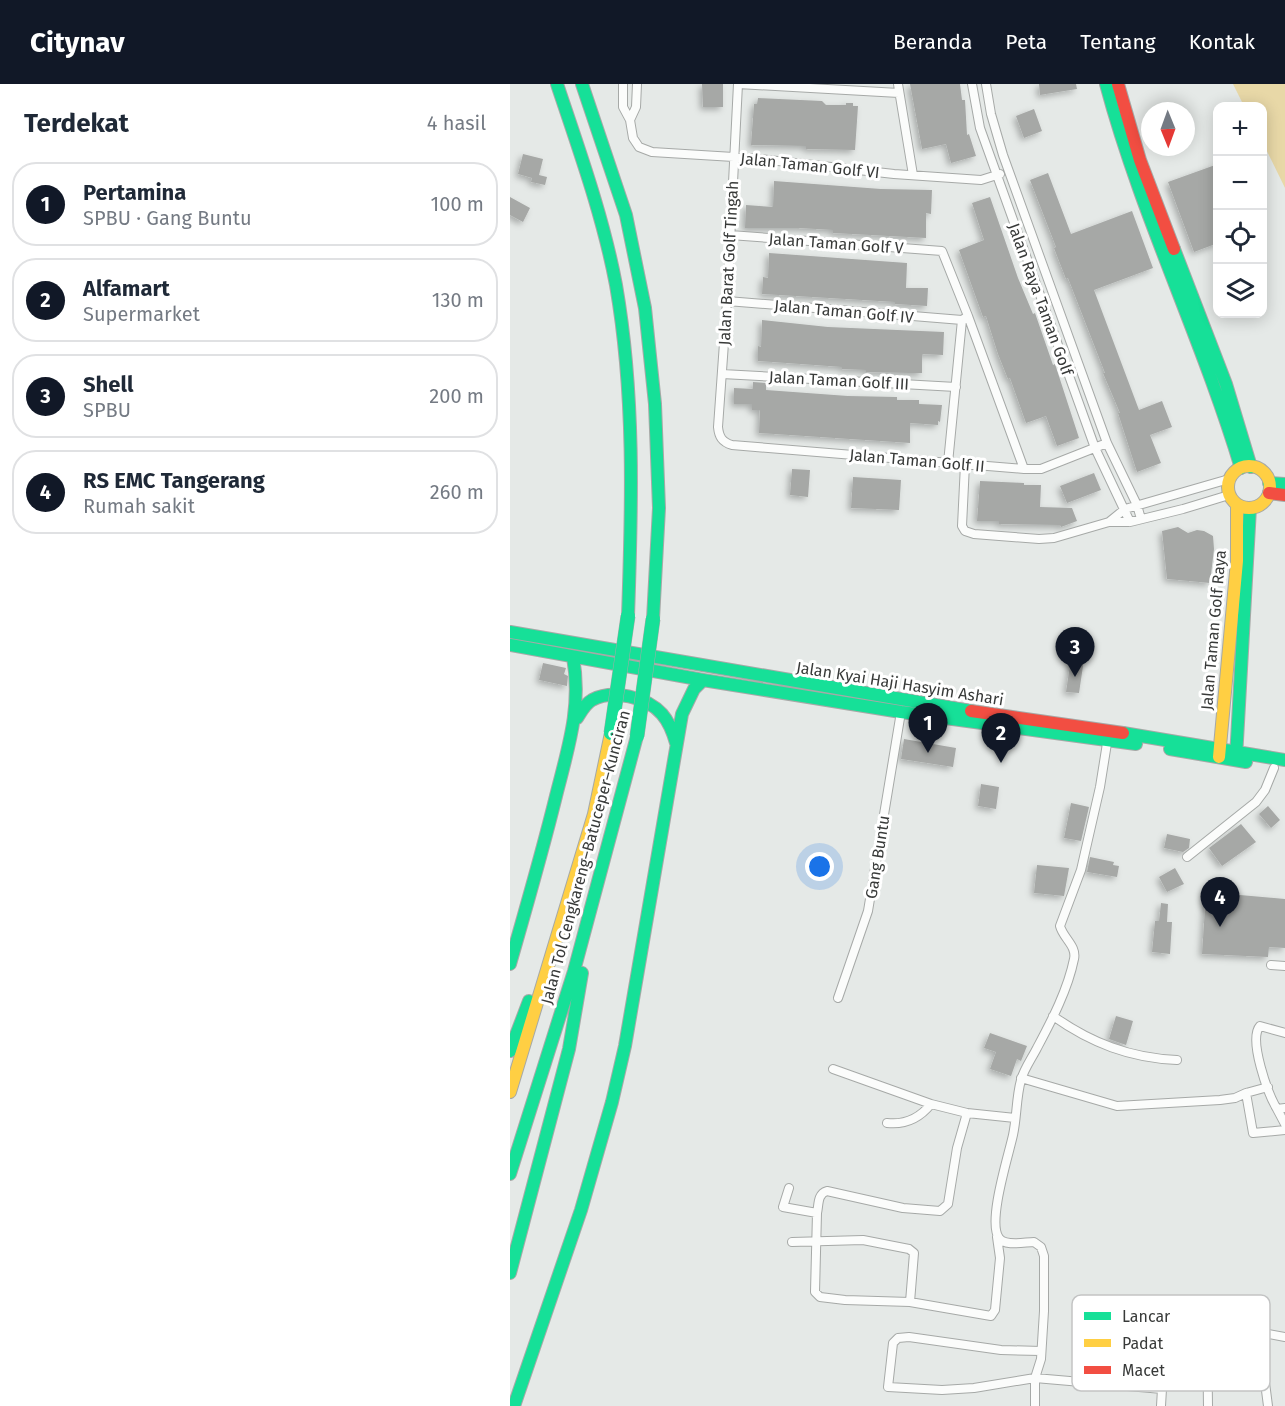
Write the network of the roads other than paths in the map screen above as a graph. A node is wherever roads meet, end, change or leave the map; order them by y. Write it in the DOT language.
graph roads {
  1 [pos="557,84"];
  2 [pos="582,84"];
  3 [pos="623,84"];
  4 [pos="637,84"];
  5 [pos="738,84"];
  6 [pos="972,84"];
  7 [pos="987,84"];
  8 [pos="1106,84"];
  9 [pos="1118,84"];
  10 [pos="899,88"];
  11 [pos="630,120"];
  12 [pos="734,157"];
  13 [pos="1009,170"];
  14 [pos="914,175"];
  15 [pos="996,175"];
  16 [pos="730,235"];
  17 [pos="727,301"];
  18 [pos="965,318"];
  19 [pos="722,374"];
  20 [pos="956,387"];
  21 [pos="723,440"];
  22 [pos="1107,443"];
  23 [pos="1095,448"];
  24 [pos="948,463"];
  25 [pos="965,464"];
  26 [pos="1246,467"];
  27 [pos="1024,469"];
  28 [pos="1229,479"];
  29 [pos="1285,484"];
  30 [pos="1269,488"];
  31 [pos="1194,490"];
  32 [pos="1285,495"];
  33 [pos="1239,503"];
  34 [pos="1199,504"];
  35 [pos="1137,505"];
  36 [pos="1125,509"];
  37 [pos="1141,519"];
  38 [pos="1108,522"];
  39 [pos="1130,522"];
  40 [pos="510,632"];
  41 [pos="510,645"];
  42 [pos="573,657"];
  43 [pos="703,680"];
  44 [pos="910,710"];
  45 [pos="575,722"];
  46 [pos="1109,736"];
  47 [pos="677,746"];
  48 [pos="1219,753"];
  49 [pos="1236,756"];
  50 [pos="1282,766"];
  51 [pos="1187,857"];
  52 [pos="576,874"];
  53 [pos="598,884"];
  54 [pos="510,964"];
  55 [pos="1271,965"];
  56 [pos="1285,966"];
  57 [pos="838,998"];
  58 [pos="1053,1016"];
  59 [pos="1285,1033"];
  60 [pos="510,1052"];
  61 [pos="1177,1060"];
  62 [pos="833,1069"];
  63 [pos="1021,1078"];
  64 [pos="1268,1087"];
  65 [pos="510,1092"];
  66 [pos="1246,1093"];
  67 [pos="932,1104"];
  68 [pos="1281,1108"];
  69 [pos="967,1113"];
  70 [pos="1016,1118"];
  71 [pos="886,1123"];
  72 [pos="1285,1124"];
  73 [pos="1285,1130"];
  74 [pos="510,1174"];
  75 [pos="789,1188"];
  76 [pos="817,1213"];
  77 [pos="997,1237"];
  78 [pos="817,1241"];
  79 [pos="792,1242"];
  80 [pos="510,1273"];
  81 [pos="910,1302"];
  82 [pos="1270,1334"];
  83 [pos="1285,1337"];
  84 [pos="1041,1351"];
  85 [pos="1035,1378"];
  86 [pos="1072,1381"];
  87 [pos="1162,1391"];
  88 [pos="1208,1391"];
  89 [pos="1266,1391"];
  90 [pos="514,1406"];
  91 [pos="1035,1406"];
  92 [pos="1161,1406"];
  93 [pos="1208,1406"];
  94 [pos="1268,1406"];
  1 -- 52 [label="main road, Jalan Tol Cengkareng–Batuceper–Kunciran, bridge"];
  2 -- 53 [label="main road, Jalan Tol Cengkareng–Batuceper–Kunciran, bridge"];
  3 -- 11 [label="street, Jalan Taman Golf VI"];
  4 -- 11 [label="street"];
  5 -- 10 [label="street"];
  5 -- 12 [label="street, Jalan Barat Golf Tingah"];
  6 -- 15 [label="street, Jalan Raya Taman Golf"];
  7 -- 13 [label="street, Jalan Raya Taman Golf"];
  8 -- 26 [label="main road"];
  9 -- 26 [label="main road"];
  10 -- 14 [label="street"];
  11 -- 12 [label="street, Jalan Taman Golf VI"];
  12 -- 14 [label="street, Jalan Taman Golf VI"];
  12 -- 16 [label="street, Jalan Barat Golf Tingah"];
  13 -- 15 [label="street, Jalan Taman Golf VI"];
  13 -- 22 [label="street, Jalan Raya Taman Golf"];
  14 -- 15 [label="street, Jalan Taman Golf VI"];
  15 -- 23 [label="street, Jalan Raya Taman Golf"];
  16 -- 17 [label="street, Jalan Barat Golf Tingah"];
  16 -- 18 [label="street, Jalan Taman Golf V"];
  17 -- 18 [label="street, Jalan Taman Golf IV"];
  17 -- 19 [label="street, Jalan Barat Golf Tingah"];
  18 -- 20 [label="street"];
  18 -- 27 [label="street"];
  19 -- 20 [label="street, Jalan Taman Golf III"];
  19 -- 21 [label="street, Jalan Barat Golf Tingah"];
  20 -- 24 [label="street"];
  21 -- 24 [label="street, Jalan Taman Golf II"];
  22 -- 23 [label="street, Jalan Taman Golf II"];
  22 -- 35 [label="street, Jalan Raya Taman Golf"];
  23 -- 27 [label="street, Jalan Taman Golf II"];
  23 -- 36 [label="street, Jalan Raya Taman Golf"];
  24 -- 25 [label="street, Jalan Taman Golf II"];
  25 -- 27 [label="street, Jalan Taman Golf II"];
  25 -- 38 [label="street"];
  26 -- 28 [label="main road"];
  26 -- 30 [label="main road"];
  28 -- 31 [label="street"];
  28 -- 33 [label="main road"];
  29 -- 30 [label="main road"];
  30 -- 32 [label="main road"];
  30 -- 33 [label="main road"];
  31 -- 34 [label="street"];
  31 -- 35 [label="street"];
  33 -- 34 [label="street"];
  33 -- 48 [label="main road, Jalan Taman Golf Raya"];
  33 -- 49 [label="main road, Jalan Taman Golf Raya"];
  34 -- 37 [label="street"];
  35 -- 36 [label="street"];
  35 -- 37 [label="street, Jalan Raya Taman Golf"];
  36 -- 38 [label="street"];
  36 -- 39 [label="street, Jalan Raya Taman Golf"];
  37 -- 39 [label="street"];
  38 -- 39 [label="street"];
  40 -- 44 [label="main road, Jalan Kyai Haji Hasyim Ashari"];
  41 -- 42 [label="main road, Jalan Kyai Haji Hasyim Ashari"];
  42 -- 43 [label="main road, Jalan Kyai Haji Hasyim Ashari"];
  42 -- 45 [label="main road"];
  43 -- 44 [label="main road, Jalan Kyai Haji Hasyim Ashari"];
  43 -- 47 [label="main road"];
  44 -- 46 [label="main road, Jalan Kyai Haji Hasyim Ashari"];
  44 -- 57 [label="street, Gang Buntu"];
  45 -- 47 [label="main road"];
  45 -- 54 [label="main road"];
  46 -- 48 [label="main road, Jalan Kyai Haji Hasyim Ashari"];
  46 -- 58 [label="street"];
  47 -- 90 [label="main road"];
  48 -- 49 [label="main road, Jalan Kyai Haji Hasyim Ashari"];
  49 -- 50 [label="main road, Jalan Kyai Haji Hasyim Ashari"];
  50 -- 51 [label="street"];
  52 -- 60 [label="main road"];
  52 -- 65 [label="main road, Jalan Tol Cengkareng–Batuceper–Kunciran"];
  53 -- 74 [label="main road, Jalan Tol Cengkareng–Batuceper–Kunciran"];
  53 -- 80 [label="main road"];
  55 -- 56 [label="street"];
  58 -- 61 [label="street"];
  58 -- 63 [label="street"];
  59 -- 64 [label="street"];
  62 -- 67 [label="street"];
  63 -- 66 [label="street"];
  63 -- 70 [label="street"];
  64 -- 66 [label="street"];
  64 -- 68 [label="street"];
  66 -- 73 [label="street"];
  67 -- 69 [label="street"];
  67 -- 71 [label="street"];
  68 -- 72 [label="street"];
  69 -- 70 [label="street"];
  69 -- 76 [label="street"];
  70 -- 77 [label="street"];
  75 -- 76 [label="street"];
  76 -- 78 [label="street"];
  77 -- 81 [label="street"];
  77 -- 84 [label="street"];
  78 -- 79 [label="street"];
  78 -- 81 [label="street"];
  78 -- 81 [label="street"];
  82 -- 83 [label="street"];
  84 -- 85 [label="street"];
  84 -- 85 [label="street"];
  85 -- 86 [label="street"];
  85 -- 91 [label="street"];
  87 -- 92 [label="street"];
  88 -- 93 [label="street"];
  89 -- 94 [label="street"];
}
